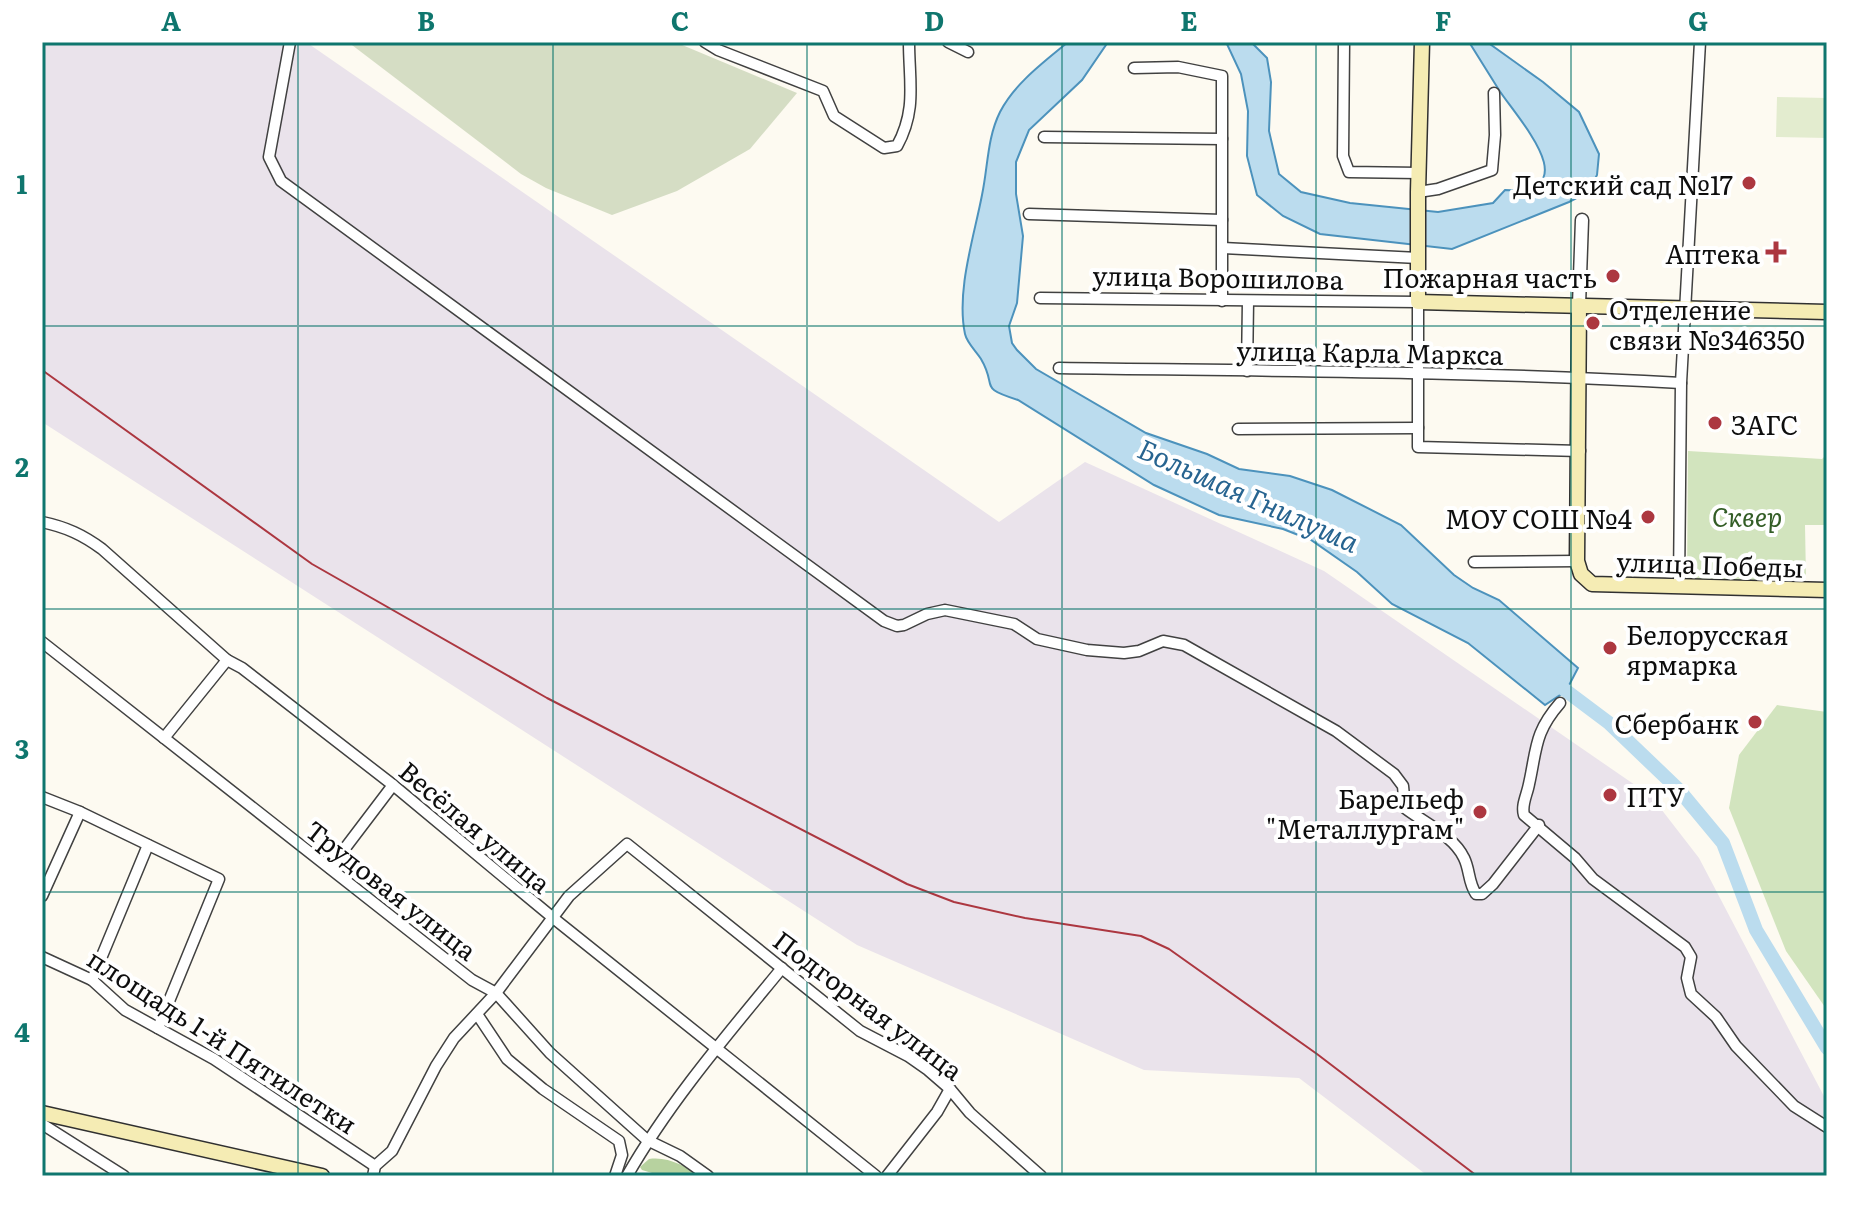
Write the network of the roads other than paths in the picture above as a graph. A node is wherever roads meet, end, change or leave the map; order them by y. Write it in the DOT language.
graph roads {
  1 [pos="290,42"];
  2 [pos="705,42"];
  3 [pos="909,42"];
  4 [pos="948,42"];
  5 [pos="1344,42"];
  6 [pos="1422,42"];
  7 [pos="1700,42"];
  8 [pos="968,52"];
  9 [pos="1134,68"];
  10 [pos="1494,93"];
  11 [pos="1044,137"];
  12 [pos="1222,139"];
  13 [pos="1419,173"];
  14 [pos="1418,192"];
  15 [pos="1029,214"];
  16 [pos="1222,220"];
  17 [pos="1582,220"];
  18 [pos="1223,248"];
  19 [pos="1418,254"];
  20 [pos="1040,298"];
  21 [pos="1222,301"];
  22 [pos="1248,301"];
  23 [pos="1418,302"];
  24 [pos="1579,305"];
  25 [pos="1685,309"];
  26 [pos="1827,312"];
  27 [pos="1059,368"];
  28 [pos="1247,371"];
  29 [pos="1417,373"];
  30 [pos="1578,377"];
  31 [pos="1681,383"];
  32 [pos="1418,428"];
  33 [pos="1238,429"];
  34 [pos="1580,451"];
  35 [pos="42,522"];
  36 [pos="1577,561"];
  37 [pos="1474,562"];
  38 [pos="1679,586"];
  39 [pos="1827,590"];
  40 [pos="42,642"];
  41 [pos="227,660"];
  42 [pos="1560,703"];
  43 [pos="164,738"];
  44 [pos="393,785"];
  45 [pos="42,797"];
  46 [pos="80,812"];
  47 [pos="1539,825"];
  48 [pos="148,845"];
  49 [pos="330,868"];
  50 [pos="42,896"];
  51 [pos="552,917"];
  52 [pos="42,957"];
  53 [pos="782,968"];
  54 [pos="92,980"];
  55 [pos="496,993"];
  56 [pos="477,1014"];
  57 [pos="158,1028"];
  58 [pos="716,1048"];
  59 [pos="950,1089"];
  60 [pos="42,1113"];
  61 [pos="42,1124"];
  62 [pos="1827,1127"];
  63 [pos="647,1140"];
  64 [pos="374,1171"];
  65 [pos="124,1176"];
  66 [pos="322,1176"];
  67 [pos="615,1176"];
  68 [pos="627,1176"];
  69 [pos="708,1176"];
  70 [pos="876,1176"];
  71 [pos="887,1176"];
  72 [pos="1041,1176"];
  1 -- 47 [label="street"];
  2 -- 3 [label="street"];
  4 -- 8 [label="street"];
  5 -- 13 [label="street"];
  6 -- 13 [label="main road"];
  7 -- 25 [label="street"];
  9 -- 12 [label="street"];
  10 -- 14 [label="street"];
  11 -- 12 [label="street"];
  12 -- 16 [label="street"];
  13 -- 14 [label="main road"];
  14 -- 19 [label="main road"];
  15 -- 16 [label="street"];
  16 -- 18 [label="street"];
  17 -- 24 [label="street"];
  18 -- 19 [label="street"];
  18 -- 21 [label="street"];
  19 -- 23 [label="main road"];
  20 -- 21 [label="street, улица Ворошилова"];
  21 -- 22 [label="street, улица Ворошилова"];
  22 -- 23 [label="street, улица Ворошилова"];
  22 -- 28 [label="street"];
  23 -- 24 [label="main road, улица Ворошилова"];
  23 -- 29 [label="street"];
  24 -- 25 [label="main road, улица Ворошилова"];
  24 -- 30 [label="main road"];
  25 -- 26 [label="main road, улица Ворошилова"];
  25 -- 31 [label="street"];
  27 -- 28 [label="street, улица Карла Маркса"];
  28 -- 29 [label="street, улица Карла Маркса"];
  29 -- 30 [label="street, улица Карла Маркса"];
  29 -- 32 [label="street"];
  30 -- 31 [label="street, улица Карла Маркса"];
  30 -- 34 [label="main road"];
  31 -- 38 [label="street"];
  32 -- 33 [label="street"];
  32 -- 34 [label="street"];
  34 -- 36 [label="main road"];
  35 -- 41 [label="street, Весёлая улица"];
  36 -- 37 [label="street"];
  36 -- 38 [label="main road, улица Победы"];
  38 -- 39 [label="main road, улица Победы"];
  40 -- 43 [label="street, Трудовая улица"];
  41 -- 43 [label="street"];
  41 -- 44 [label="street, Весёлая улица"];
  42 -- 47 [label="street"];
  43 -- 49 [label="street, Трудовая улица"];
  44 -- 49 [label="street"];
  44 -- 51 [label="street, Весёлая улица"];
  45 -- 46 [label="street"];
  46 -- 48 [label="street"];
  46 -- 50 [label="street"];
  47 -- 62 [label="street"];
  48 -- 54 [label="street"];
  48 -- 57 [label="street"];
  49 -- 55 [label="street, Трудовая улица"];
  51 -- 53 [label="street, Подгорная улица"];
  51 -- 55 [label="street"];
  51 -- 58 [label="street, Весёлая улица"];
  52 -- 54 [label="street, площадь 1-й Пятилетки"];
  53 -- 58 [label="street"];
  53 -- 59 [label="street, Подгорная улица"];
  54 -- 57 [label="street, площадь 1-й Пятилетки"];
  55 -- 56 [label="street"];
  55 -- 63 [label="street, Трудовая улица"];
  56 -- 64 [label="street"];
  56 -- 67 [label="street"];
  57 -- 64 [label="street, площадь 1-й Пятилетки"];
  58 -- 63 [label="street"];
  58 -- 70 [label="street, Весёлая улица"];
  59 -- 71 [label="street"];
  59 -- 72 [label="street, Подгорная улица"];
  60 -- 66 [label="main road"];
  61 -- 65 [label="street"];
  63 -- 68 [label="street"];
  63 -- 69 [label="street, Трудовая улица"];
}
